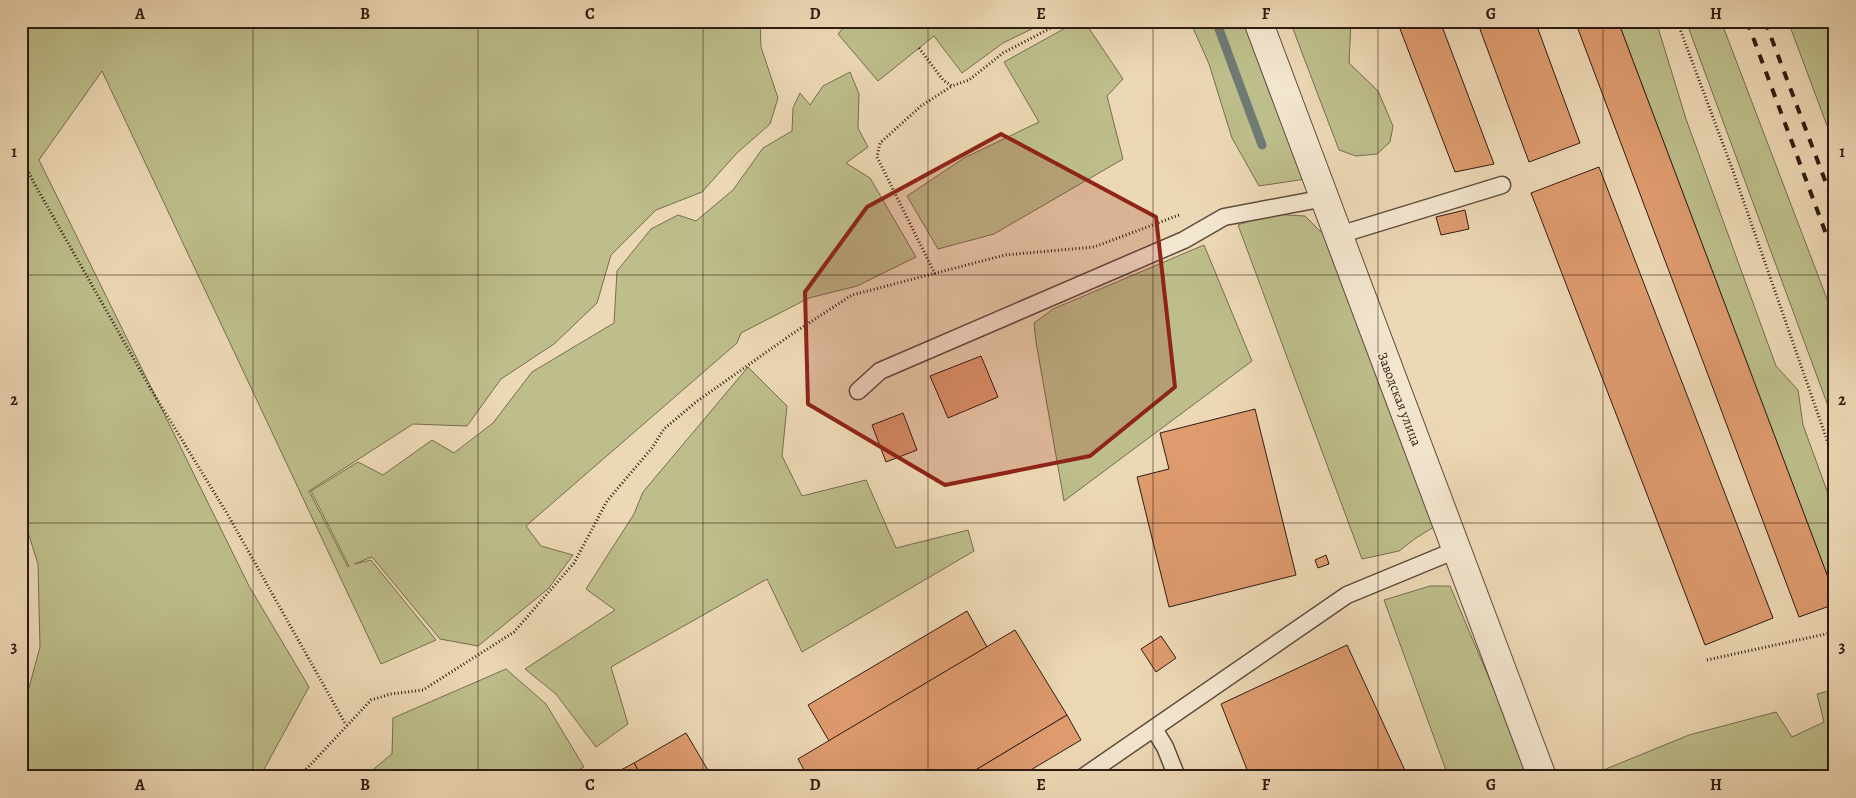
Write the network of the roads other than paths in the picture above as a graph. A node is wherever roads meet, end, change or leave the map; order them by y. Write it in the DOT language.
graph roads {
  1 [pos="1258,21"];
  2 [pos="1502,185"];
  3 [pos="1325,200"];
  4 [pos="1339,235"];
  5 [pos="858,391"];
  6 [pos="1456,550"];
  7 [pos="1154,728"];
  8 [pos="1083,777"];
  9 [pos="1177,777"];
  10 [pos="1542,777"];
  1 -- 3 [label="street, Заводская улица"];
  2 -- 4 [label="lane"];
  3 -- 4 [label="street, Заводская улица"];
  3 -- 5 [label="lane"];
  4 -- 6 [label="street, Заводская улица"];
  6 -- 7 [label="lane"];
  6 -- 10 [label="street, Заводская улица"];
  7 -- 8 [label="lane"];
  7 -- 9 [label="lane"];
}
